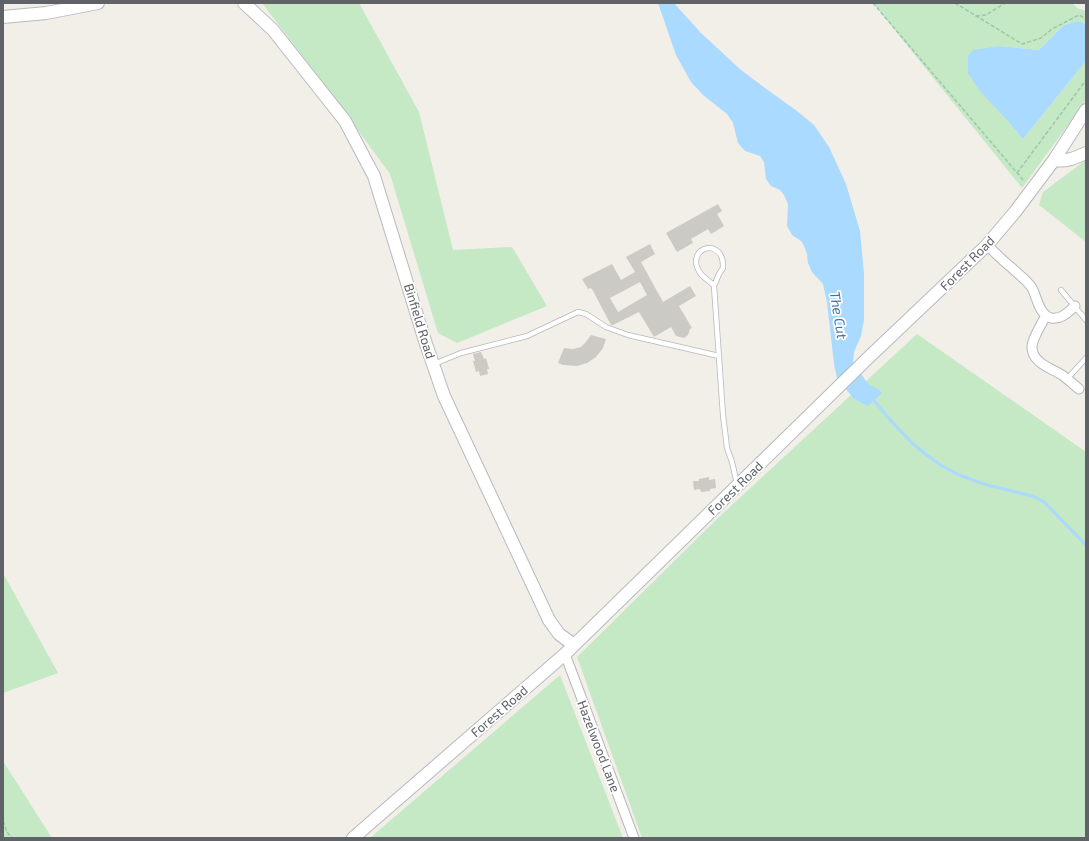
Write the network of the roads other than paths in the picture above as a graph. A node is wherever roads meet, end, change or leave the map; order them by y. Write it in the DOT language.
graph roads {
  1 [pos="96,3"];
  2 [pos="237,3"];
  3 [pos="247,6"];
  4 [pos="3,17"];
  5 [pos="1086,110"];
  6 [pos="1086,153"];
  7 [pos="1054,160"];
  8 [pos="988,245"];
  9 [pos="714,286"];
  10 [pos="1061,290"];
  11 [pos="1075,306"];
  12 [pos="1046,315"];
  13 [pos="1086,320"];
  14 [pos="719,356"];
  15 [pos="1086,358"];
  16 [pos="433,364"];
  17 [pos="1067,379"];
  18 [pos="1079,389"];
  19 [pos="737,485"];
  20 [pos="574,645"];
  21 [pos="565,654"];
  22 [pos="353,838"];
  23 [pos="634,838"];
  1 -- 4 [label="main road"];
  2 -- 3 [label="main road, Binfield Road"];
  3 -- 16 [label="main road, Binfield Road"];
  5 -- 7 [label="main road, Forest Road"];
  6 -- 7 [label="main road"];
  7 -- 8 [label="main road, Forest Road"];
  8 -- 12 [label="street"];
  8 -- 19 [label="main road, Forest Road"];
  9 -- 9 [label="lane"];
  9 -- 14 [label="lane"];
  10 -- 11 [label="lane"];
  11 -- 12 [label="street"];
  11 -- 13 [label="lane"];
  12 -- 17 [label="street"];
  14 -- 16 [label="lane"];
  14 -- 19 [label="lane"];
  15 -- 17 [label="lane"];
  16 -- 20 [label="main road, Binfield Road"];
  17 -- 18 [label="street"];
  19 -- 20 [label="main road, Forest Road"];
  20 -- 21 [label="main road, Forest Road"];
  21 -- 22 [label="main road, Forest Road"];
  21 -- 23 [label="street, Hazelwood Lane"];
}
